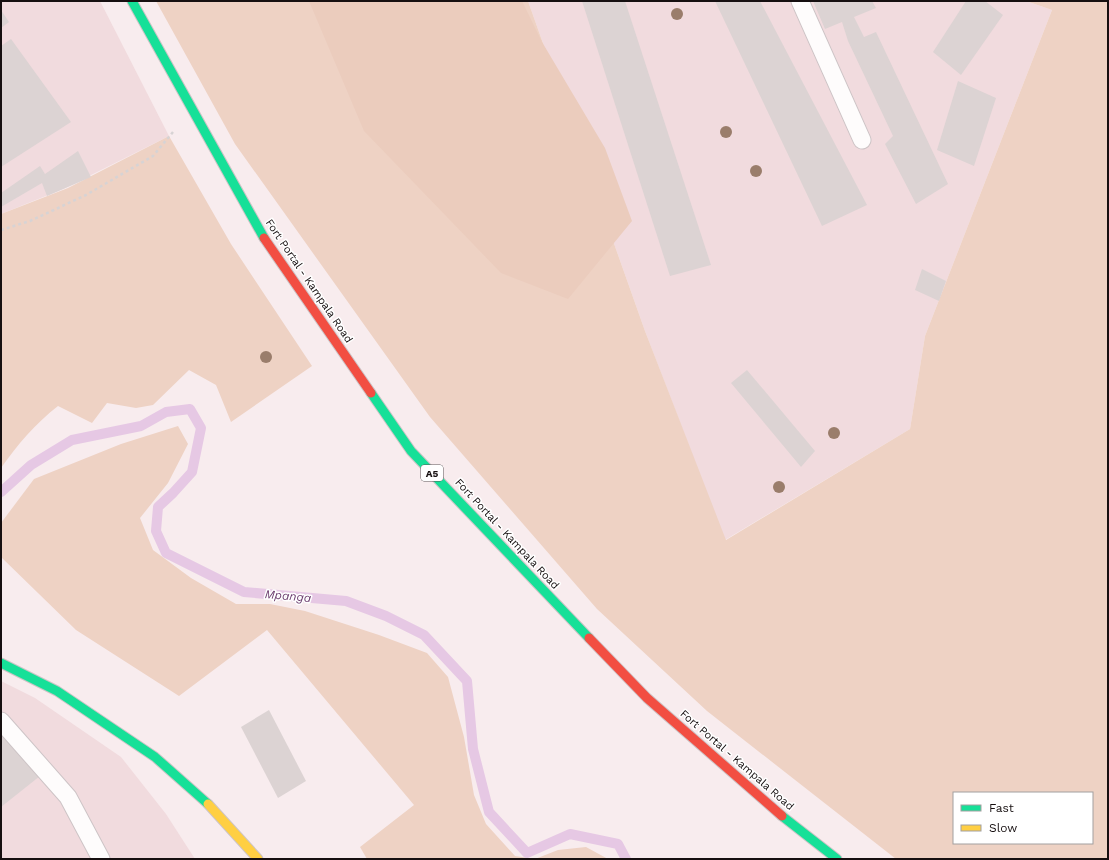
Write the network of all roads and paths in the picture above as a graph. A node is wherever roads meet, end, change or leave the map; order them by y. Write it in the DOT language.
graph roads {
  1 [pos="132,1"];
  2 [pos="800,1"];
  3 [pos="191,108"];
  4 [pos="862,140"];
  5 [pos="1,230"];
  6 [pos="1,663"];
  7 [pos="1,721"];
  8 [pos="101,859"];
  9 [pos="258,859"];
  10 [pos="837,859"];
  1 -- 3 [label="main road, Fort Portal - Kampala Road / A5"];
  2 -- 4 [label="lane"];
  3 -- 5 [label="path"];
  3 -- 10 [label="main road, Fort Portal - Kampala Road / A5"];
  6 -- 9 [label="main road"];
  7 -- 8 [label="lane"];
}
